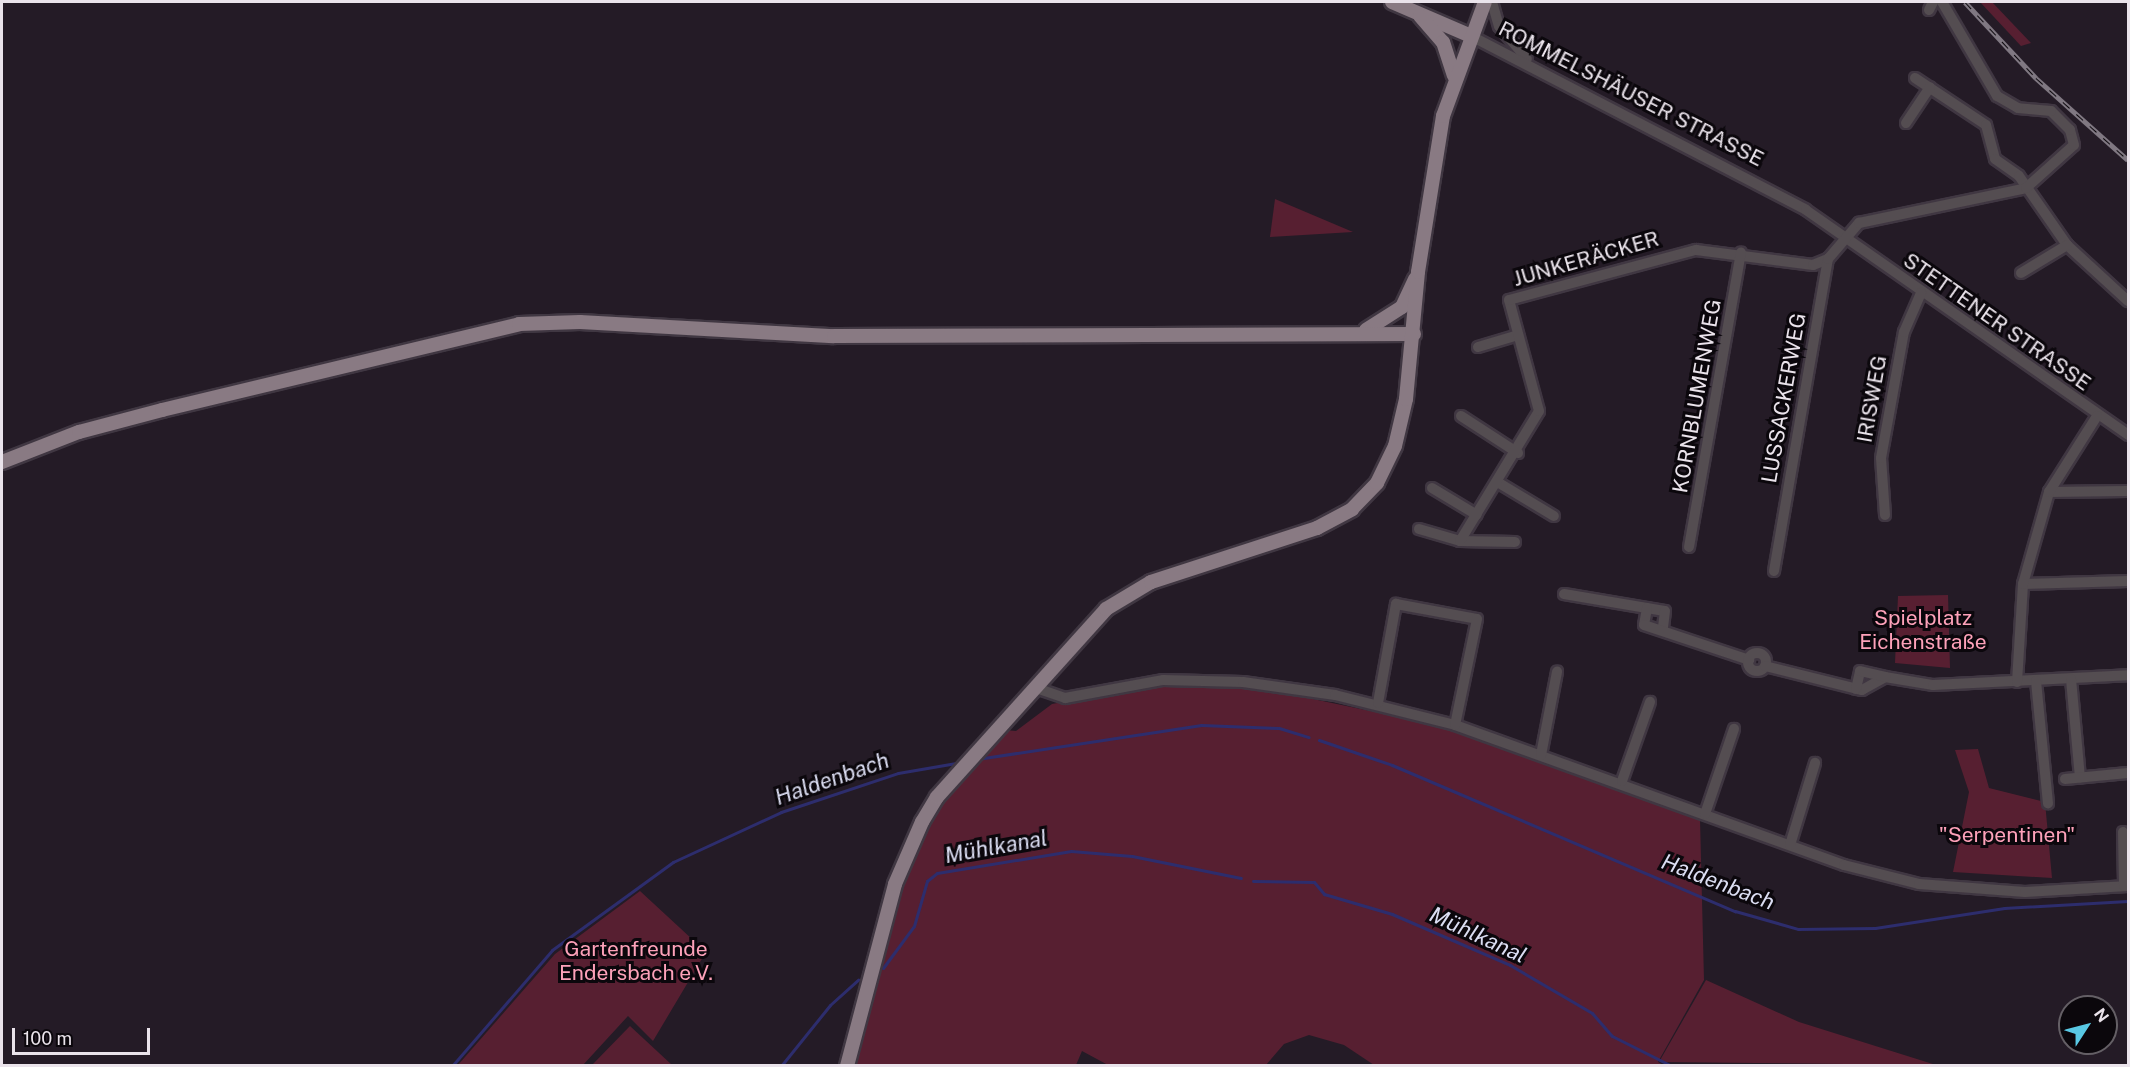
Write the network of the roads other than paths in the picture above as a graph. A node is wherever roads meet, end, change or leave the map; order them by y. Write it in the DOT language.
graph roads {
  1 [pos="1392,2"];
  2 [pos="1485,2"];
  3 [pos="1492,2"];
  4 [pos="1942,2"];
  5 [pos="1416,12"];
  6 [pos="1471,36"];
  7 [pos="1536,68"];
  8 [pos="1454,77"];
  9 [pos="1915,78"];
  10 [pos="1930,87"];
  11 [pos="1906,123"];
  12 [pos="2026,188"];
  13 [pos="1845,237"];
  14 [pos="2067,245"];
  15 [pos="1741,253"];
  16 [pos="1828,259"];
  17 [pos="1418,272"];
  18 [pos="2021,273"];
  19 [pos="1921,293"];
  20 [pos="2128,301"];
  21 [pos="1361,333"];
  22 [pos="1414,334"];
  23 [pos="1518,335"];
  24 [pos="1478,347"];
  25 [pos="1461,416"];
  26 [pos="2097,416"];
  27 [pos="2128,435"];
  28 [pos="1518,453"];
  29 [pos="2,462"];
  30 [pos="1499,483"];
  31 [pos="1432,488"];
  32 [pos="2127,491"];
  33 [pos="2049,492"];
  34 [pos="1478,515"];
  35 [pos="1885,515"];
  36 [pos="1554,516"];
  37 [pos="1419,529"];
  38 [pos="1460,541"];
  39 [pos="1515,542"];
  40 [pos="1689,547"];
  41 [pos="1774,571"];
  42 [pos="2128,580"];
  43 [pos="2023,584"];
  44 [pos="1564,594"];
  45 [pos="1647,608"];
  46 [pos="1663,627"];
  47 [pos="1557,672"];
  48 [pos="2128,675"];
  49 [pos="1886,676"];
  50 [pos="2072,679"];
  51 [pos="2036,681"];
  52 [pos="2017,682"];
  53 [pos="1040,689"];
  54 [pos="1856,689"];
  55 [pos="1650,702"];
  56 [pos="1378,703"];
  57 [pos="1455,725"];
  58 [pos="1734,729"];
  59 [pos="1541,755"];
  60 [pos="1815,764"];
  61 [pos="2128,774"];
  62 [pos="2080,778"];
  63 [pos="2065,779"];
  64 [pos="1622,780"];
  65 [pos="2048,802"];
  66 [pos="1705,814"];
  67 [pos="2123,832"];
  68 [pos="1790,845"];
  69 [pos="2126,886"];
  70 [pos="847,1065"];
  1 -- 5 [label="main road, ROMMELSHÄUSER STRASSE"];
  2 -- 6 [label="main road"];
  3 -- 7 [label="street"];
  4 -- 12 [label="street"];
  5 -- 6 [label="main road, ROMMELSHÄUSER STRASSE"];
  5 -- 8 [label="main road"];
  6 -- 7 [label="street, ROMMELSHÄUSER STRASSE"];
  6 -- 8 [label="main road"];
  7 -- 13 [label="street, ROMMELSHÄUSER STRASSE"];
  8 -- 17 [label="main road"];
  9 -- 10 [label="street"];
  10 -- 11 [label="street"];
  10 -- 12 [label="street"];
  12 -- 13 [label="street, LUSSACKERWEG"];
  12 -- 14 [label="street"];
  13 -- 16 [label="street, LUSSACKERWEG"];
  13 -- 19 [label="street, STETTENER STRASSE"];
  14 -- 18 [label="street"];
  14 -- 20 [label="street"];
  15 -- 16 [label="street, JUNKERÄCKER"];
  15 -- 23 [label="street, JUNKERÄCKER"];
  15 -- 40 [label="street, KORNBLUMENWEG"];
  16 -- 41 [label="street, LUSSACKERWEG"];
  17 -- 21 [label="main road"];
  17 -- 22 [label="main road"];
  19 -- 26 [label="street, STETTENER STRASSE"];
  19 -- 35 [label="street, IRISWEG"];
  21 -- 22 [label="main road"];
  21 -- 29 [label="main road"];
  22 -- 53 [label="main road"];
  23 -- 24 [label="street"];
  23 -- 28 [label="street, JUNKERÄCKER"];
  25 -- 28 [label="street"];
  26 -- 27 [label="street, STETTENER STRASSE"];
  26 -- 33 [label="street"];
  28 -- 30 [label="street, JUNKERÄCKER"];
  30 -- 34 [label="street, JUNKERÄCKER"];
  30 -- 36 [label="street"];
  31 -- 34 [label="street"];
  32 -- 33 [label="street"];
  33 -- 43 [label="street"];
  34 -- 38 [label="street, JUNKERÄCKER"];
  37 -- 38 [label="street"];
  38 -- 39 [label="street"];
  42 -- 43 [label="street"];
  43 -- 52 [label="street"];
  44 -- 45 [label="street"];
  45 -- 46 [label="street"];
  45 -- 46 [label="street"];
  46 -- 54 [label="street"];
  47 -- 59 [label="street"];
  48 -- 50 [label="street"];
  49 -- 52 [label="street"];
  49 -- 54 [label="street"];
  49 -- 54 [label="street"];
  50 -- 51 [label="street"];
  50 -- 62 [label="street"];
  51 -- 52 [label="street"];
  51 -- 65 [label="street"];
  53 -- 56 [label="street"];
  53 -- 70 [label="main road"];
  55 -- 64 [label="street"];
  56 -- 57 [label="street"];
  56 -- 57 [label="street"];
  57 -- 59 [label="street"];
  58 -- 66 [label="street"];
  59 -- 64 [label="street"];
  60 -- 68 [label="street"];
  61 -- 62 [label="street"];
  62 -- 63 [label="street"];
  64 -- 66 [label="street"];
  66 -- 68 [label="street"];
  67 -- 69 [label="street"];
  68 -- 69 [label="street"];
}
